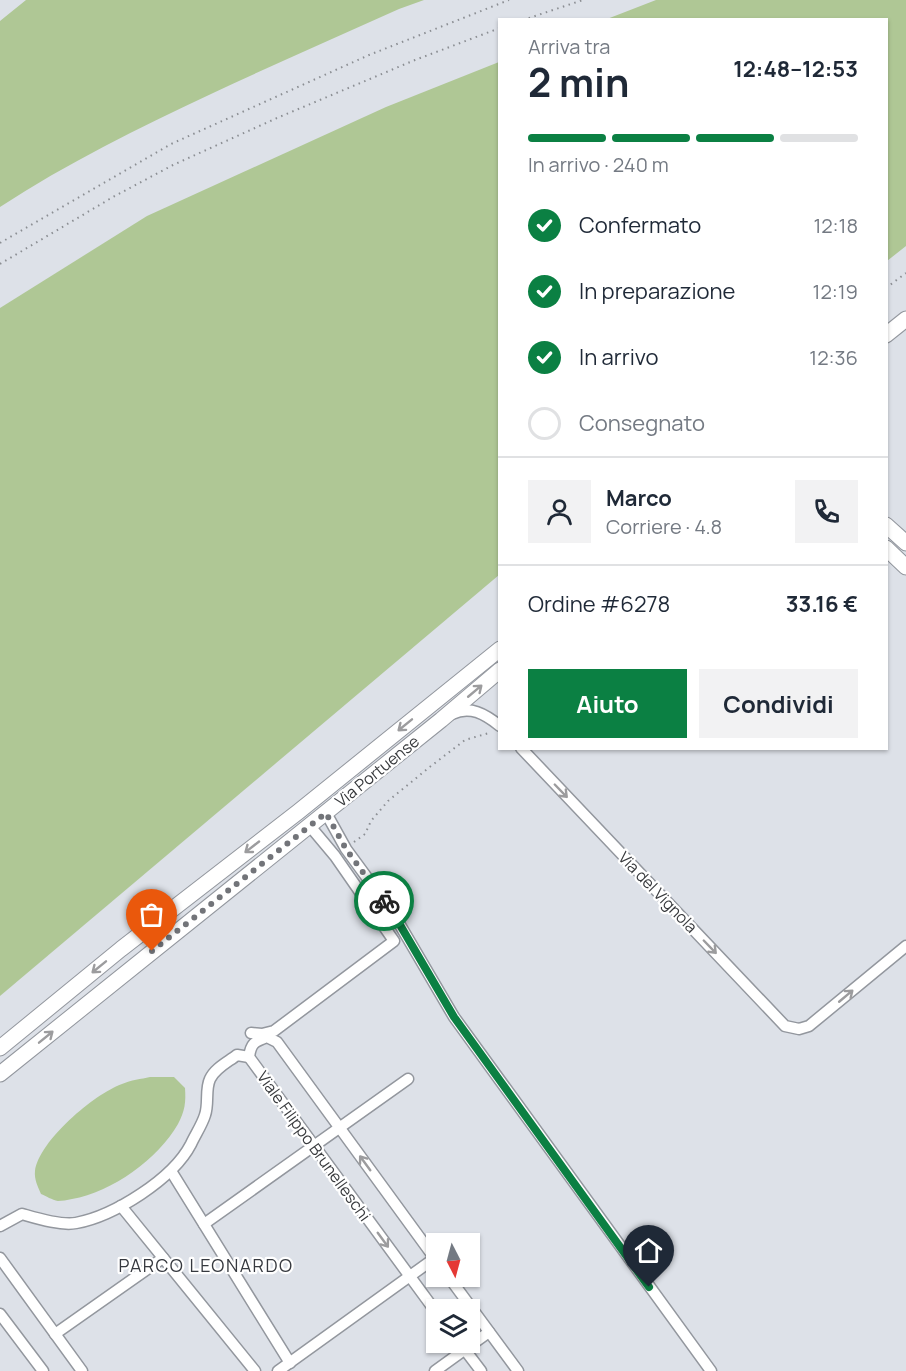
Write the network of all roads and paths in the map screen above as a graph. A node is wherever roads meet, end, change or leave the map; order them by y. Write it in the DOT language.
graph roads {
  1 [pos="509,0"];
  2 [pos="583,0"];
  3 [pos="529,18"];
  4 [pos="498,29"];
  5 [pos="0,243"];
  6 [pos="0,264"];
  7 [pos="906,273"];
  8 [pos="888,286"];
  9 [pos="906,319"];
  10 [pos="888,333"];
  11 [pos="888,527"];
  12 [pos="906,543"];
  13 [pos="888,551"];
  14 [pos="906,567"];
  15 [pos="498,651"];
  16 [pos="498,672"];
  17 [pos="441,720"];
  18 [pos="498,724"];
  19 [pos="498,726"];
  20 [pos="523,750"];
  21 [pos="326,813"];
  22 [pos="309,825"];
  23 [pos="346,849"];
  24 [pos="906,946"];
  25 [pos="251,1033"];
  26 [pos="0,1048"];
  27 [pos="249,1057"];
  28 [pos="0,1074"];
  29 [pos="408,1078"];
  30 [pos="339,1127"];
  31 [pos="313,1146"];
  32 [pos="171,1171"];
  33 [pos="121,1206"];
  34 [pos="204,1224"];
  35 [pos="0,1226"];
  36 [pos="426,1245"];
  37 [pos="0,1258"];
  38 [pos="163,1258"];
  39 [pos="426,1266"];
  40 [pos="410,1277"];
  41 [pos="456,1287"];
  42 [pos="426,1299"];
  43 [pos="0,1314"];
  44 [pos="489,1332"];
  45 [pos="55,1334"];
  46 [pos="480,1337"];
  47 [pos="454,1353"];
  48 [pos="467,1353"];
  49 [pos="290,1363"];
  50 [pos="43,1371"];
  51 [pos="82,1371"];
  52 [pos="255,1371"];
  53 [pos="278,1371"];
  54 [pos="435,1371"];
  55 [pos="481,1371"];
  56 [pos="518,1371"];
  57 [pos="711,1371"];
  1 -- 5 [label="path"];
  2 -- 3 [label="path"];
  4 -- 6 [label="path"];
  7 -- 8 [label="path"];
  9 -- 10 [label="street"];
  11 -- 12 [label="street"];
  13 -- 14 [label="street"];
  15 -- 26 [label="street, Via Portuense, one-way"];
  17 -- 16 [label="street, Via Portuense, one-way"];
  17 -- 18 [label="street"];
  17 -- 21 [label="street, Via Portuense"];
  19 -- 23 [label="path"];
  20 -- 24 [label="street, Via del Vignola, one-way"];
  21 -- 22 [label="street, Via Portuense"];
  21 -- 23 [label="street"];
  22 -- 25 [label="street"];
  28 -- 22 [label="street, Via Portuense, one-way"];
  23 -- 57 [label="street"];
  27 -- 30 [label="street, Viale Filippo Brunelleschi"];
  27 -- 31 [label="street, Viale Filippo Brunelleschi"];
  27 -- 32 [label="street"];
  29 -- 30 [label="street"];
  30 -- 31 [label="street"];
  36 -- 30 [label="street, Viale Filippo Brunelleschi, one-way"];
  31 -- 34 [label="street"];
  31 -- 40 [label="street, Viale Filippo Brunelleschi, one-way"];
  32 -- 33 [label="street"];
  32 -- 34 [label="street"];
  33 -- 35 [label="street"];
  33 -- 38 [label="street"];
  34 -- 49 [label="street"];
  37 -- 45 [label="street"];
  38 -- 45 [label="street"];
  38 -- 52 [label="street"];
  39 -- 40 [label="street"];
  40 -- 42 [label="street, Viale Filippo Brunelleschi"];
  40 -- 49 [label="street"];
  41 -- 44 [label="street"];
  43 -- 50 [label="street"];
  44 -- 46 [label="street"];
  44 -- 56 [label="street"];
  45 -- 51 [label="street"];
  47 -- 54 [label="street"];
  48 -- 55 [label="street"];
  49 -- 53 [label="street"];
}
